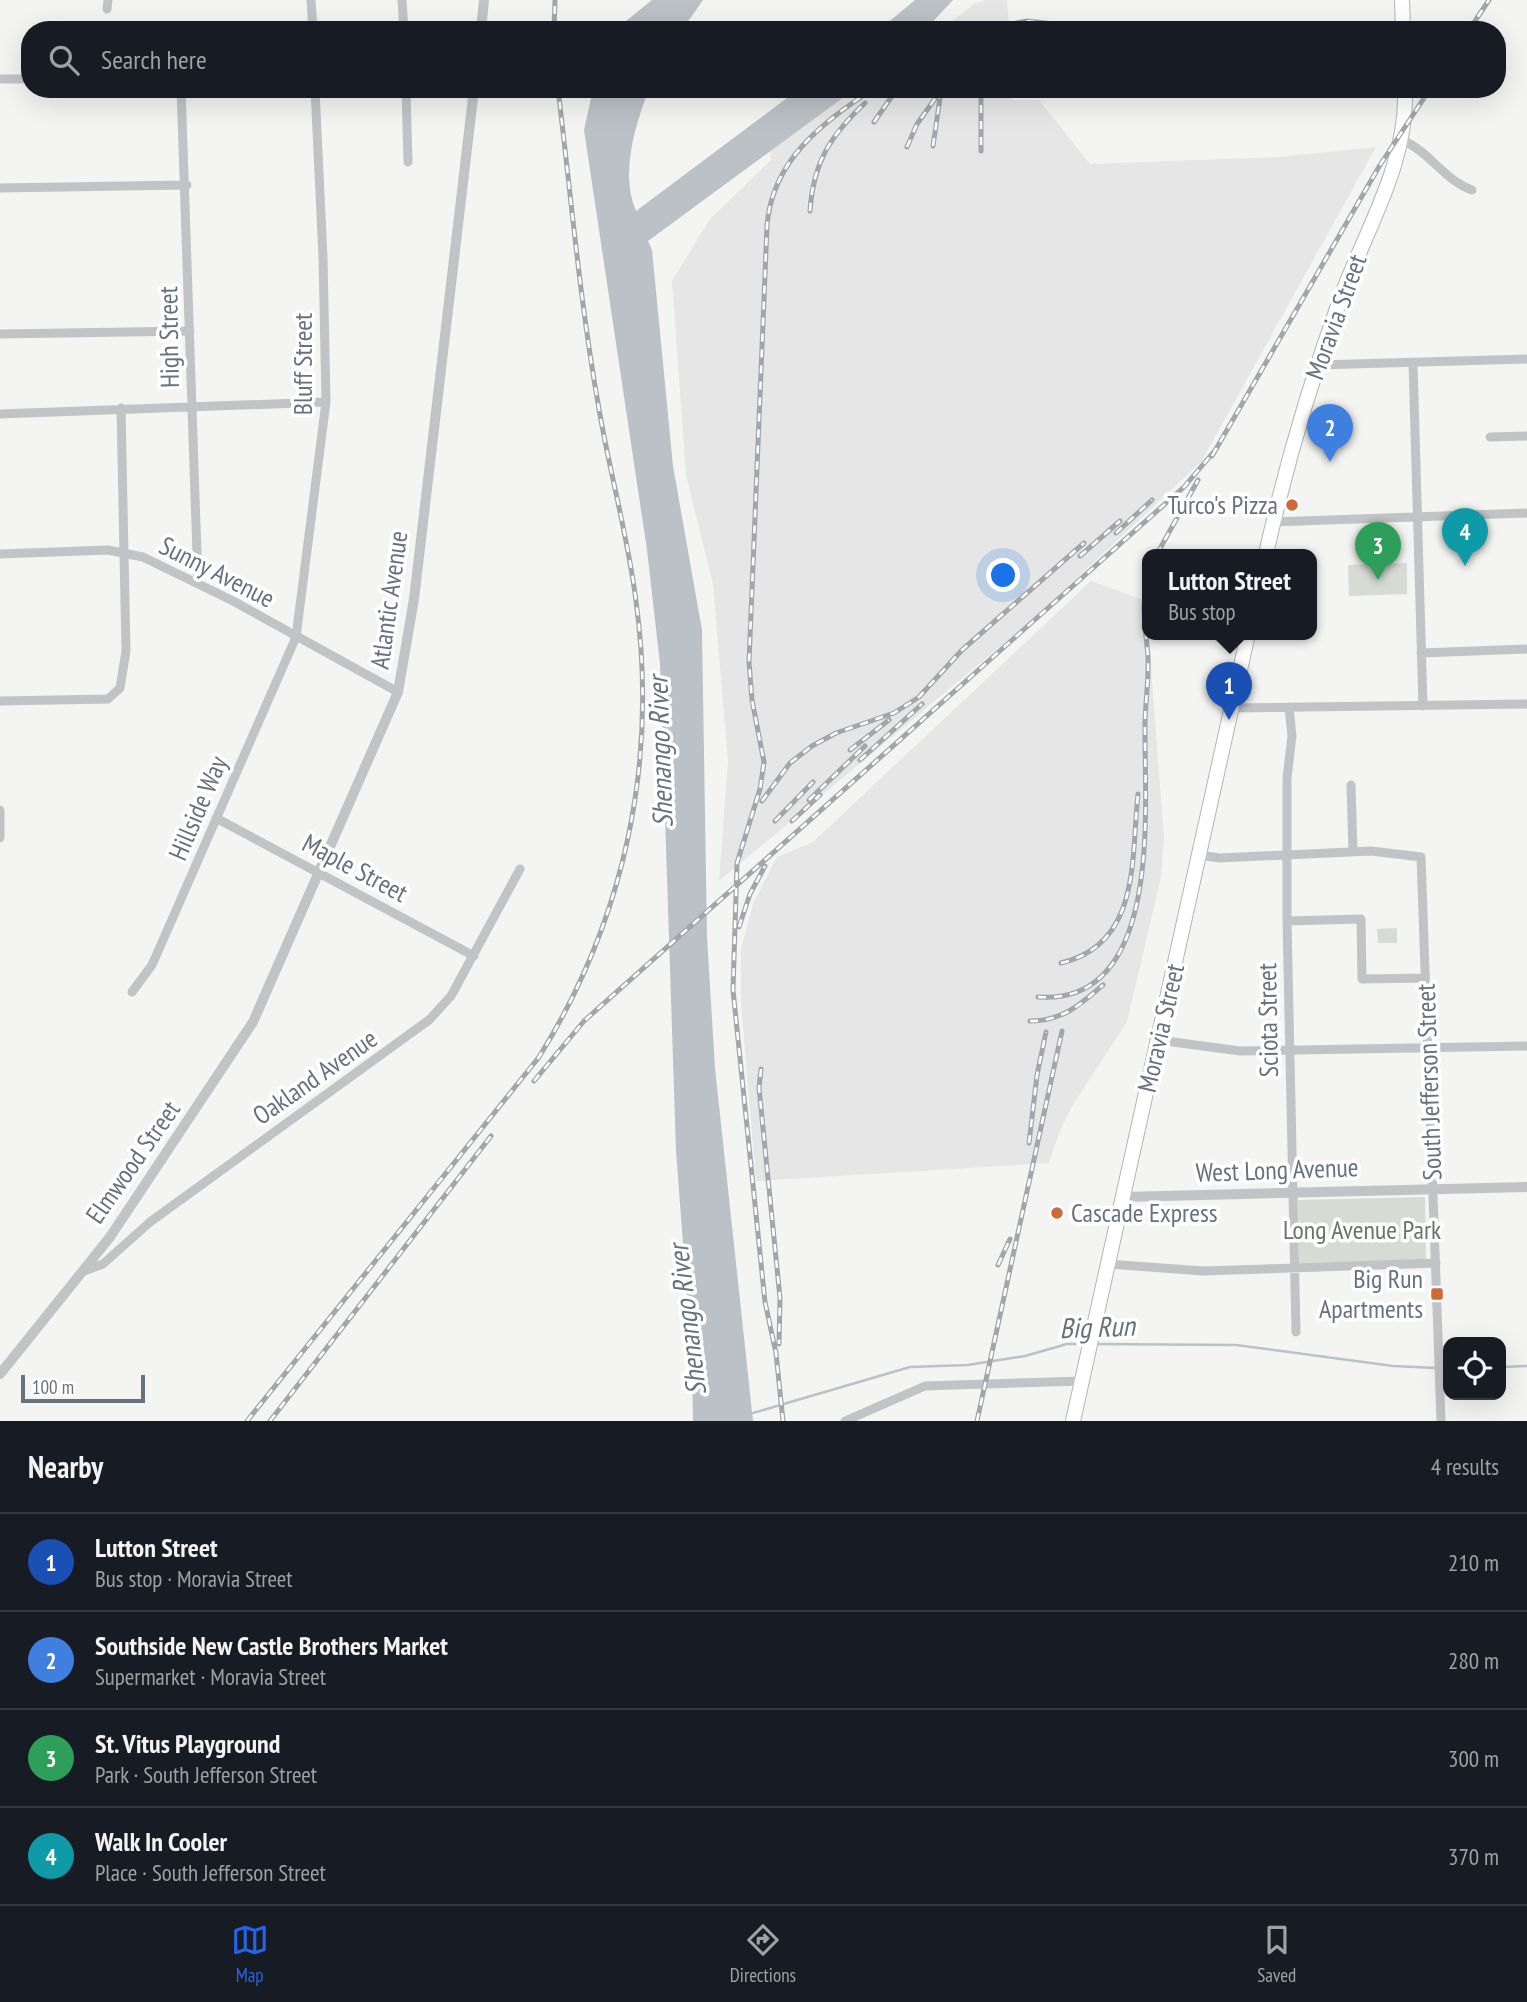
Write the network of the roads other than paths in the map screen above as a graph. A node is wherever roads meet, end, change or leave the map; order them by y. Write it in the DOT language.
graph roads {
  1 [pos="312,0"];
  2 [pos="402,0"];
  3 [pos="484,0"];
  4 [pos="1402,0"];
  5 [pos="313,21"];
  6 [pos="403,21"];
  7 [pos="482,21"];
  8 [pos="1403,21"];
  9 [pos="0,79"];
  10 [pos="21,79"];
  11 [pos="182,98"];
  12 [pos="315,98"];
  13 [pos="406,98"];
  14 [pos="473,98"];
  15 [pos="1404,98"];
  16 [pos="1402,140"];
  17 [pos="408,162"];
  18 [pos="187,185"];
  19 [pos="0,188"];
  20 [pos="1472,190"];
  21 [pos="190,331"];
  22 [pos="0,334"];
  23 [pos="1527,359"];
  24 [pos="1413,363"];
  25 [pos="1318,365"];
  26 [pos="326,402"];
  27 [pos="191,406"];
  28 [pos="121,408"];
  29 [pos="0,414"];
  30 [pos="1527,436"];
  31 [pos="1490,437"];
  32 [pos="1527,513"];
  33 [pos="1417,516"];
  34 [pos="1273,522"];
  35 [pos="1267,549"];
  36 [pos="122,551"];
  37 [pos="0,554"];
  38 [pos="198,583"];
  39 [pos="296,637"];
  40 [pos="1247,640"];
  41 [pos="1527,649"];
  42 [pos="1422,653"];
  43 [pos="398,692"];
  44 [pos="0,701"];
  45 [pos="1527,704"];
  46 [pos="1423,706"];
  47 [pos="1289,707"];
  48 [pos="1232,708"];
  49 [pos="1351,785"];
  50 [pos="0,810"];
  51 [pos="216,818"];
  52 [pos="0,838"];
  53 [pos="1353,852"];
  54 [pos="1199,855"];
  55 [pos="1286,855"];
  56 [pos="520,869"];
  57 [pos="319,873"];
  58 [pos="1287,921"];
  59 [pos="474,956"];
  60 [pos="1425,978"];
  61 [pos="132,992"];
  62 [pos="1158,1040"];
  63 [pos="1527,1045"];
  64 [pos="1427,1047"];
  65 [pos="1290,1050"];
  66 [pos="218,1079"];
  67 [pos="1527,1187"];
  68 [pos="1432,1189"];
  69 [pos="1293,1193"];
  70 [pos="1123,1197"];
  71 [pos="1436,1263"];
  72 [pos="1108,1264"];
  73 [pos="1294,1269"];
  74 [pos="83,1271"];
  75 [pos="1296,1332"];
  76 [pos="0,1374"];
  77 [pos="1082,1381"];
  78 [pos="845,1421"];
  79 [pos="1073,1421"];
  80 [pos="1441,1421"];
  1 -- 5 [label="street"];
  2 -- 6 [label="street"];
  3 -- 7 [label="street"];
  4 -- 8 [label="main road"];
  9 -- 10 [label="street"];
  11 -- 18 [label="street, High Street"];
  12 -- 26 [label="street, Bluff Street"];
  13 -- 17 [label="street"];
  14 -- 43 [label="street, Atlantic Avenue"];
  15 -- 16 [label="main road"];
  16 -- 20 [label="street"];
  16 -- 25 [label="main road, Moravia Street"];
  18 -- 19 [label="street"];
  18 -- 21 [label="street, High Street"];
  21 -- 22 [label="street"];
  21 -- 27 [label="street, High Street"];
  23 -- 24 [label="street"];
  24 -- 25 [label="street"];
  24 -- 33 [label="street"];
  25 -- 34 [label="main road, Moravia Street"];
  26 -- 27 [label="street"];
  26 -- 39 [label="street, Bluff Street"];
  27 -- 28 [label="street"];
  27 -- 38 [label="street, High Street"];
  28 -- 29 [label="street"];
  28 -- 36 [label="street"];
  30 -- 31 [label="street"];
  32 -- 33 [label="street"];
  33 -- 34 [label="street"];
  33 -- 42 [label="street"];
  34 -- 35 [label="main road, Moravia Street"];
  36 -- 37 [label="street, Sunny Avenue"];
  36 -- 38 [label="street, Sunny Avenue"];
  36 -- 44 [label="street"];
  38 -- 39 [label="street, Sunny Avenue"];
  39 -- 43 [label="street, Sunny Avenue"];
  39 -- 51 [label="street, Hillside Way"];
  40 -- 48 [label="main road, Moravia Street"];
  41 -- 42 [label="street"];
  42 -- 46 [label="street"];
  43 -- 57 [label="street, Atlantic Avenue"];
  45 -- 46 [label="street"];
  46 -- 47 [label="street"];
  47 -- 48 [label="street"];
  47 -- 55 [label="street, Sciota Street"];
  48 -- 54 [label="main road, Moravia Street"];
  49 -- 53 [label="street"];
  50 -- 52 [label="street"];
  51 -- 57 [label="street, Maple Street"];
  51 -- 61 [label="street, Hillside Way"];
  53 -- 55 [label="street"];
  53 -- 60 [label="street, South Jefferson Street"];
  54 -- 55 [label="street"];
  54 -- 62 [label="main road, Moravia Street"];
  55 -- 58 [label="street, Sciota Street"];
  56 -- 59 [label="street, Oakland Avenue"];
  57 -- 59 [label="street, Maple Street"];
  57 -- 66 [label="street, Atlantic Avenue"];
  58 -- 60 [label="street"];
  58 -- 65 [label="street, Sciota Street"];
  59 -- 74 [label="street, Oakland Avenue"];
  60 -- 64 [label="street, South Jefferson Street"];
  62 -- 65 [label="street"];
  62 -- 70 [label="main road, Moravia Street"];
  63 -- 64 [label="street"];
  64 -- 65 [label="street"];
  64 -- 68 [label="street, South Jefferson Street"];
  65 -- 69 [label="street, Sciota Street"];
  66 -- 74 [label="street, Elmwood Street"];
  67 -- 68 [label="street, West Long Avenue"];
  68 -- 69 [label="street, West Long Avenue"];
  68 -- 71 [label="street, South Jefferson Street"];
  69 -- 70 [label="street, West Long Avenue"];
  69 -- 73 [label="street, Sciota Street"];
  70 -- 72 [label="main road, Moravia Street"];
  71 -- 73 [label="street"];
  71 -- 80 [label="street, South Jefferson Street"];
  72 -- 73 [label="street"];
  72 -- 77 [label="main road, Moravia Street"];
  73 -- 75 [label="street, Sciota Street"];
  74 -- 76 [label="street, Elmwood Street"];
  77 -- 78 [label="street"];
  77 -- 79 [label="main road, Moravia Street"];
}
